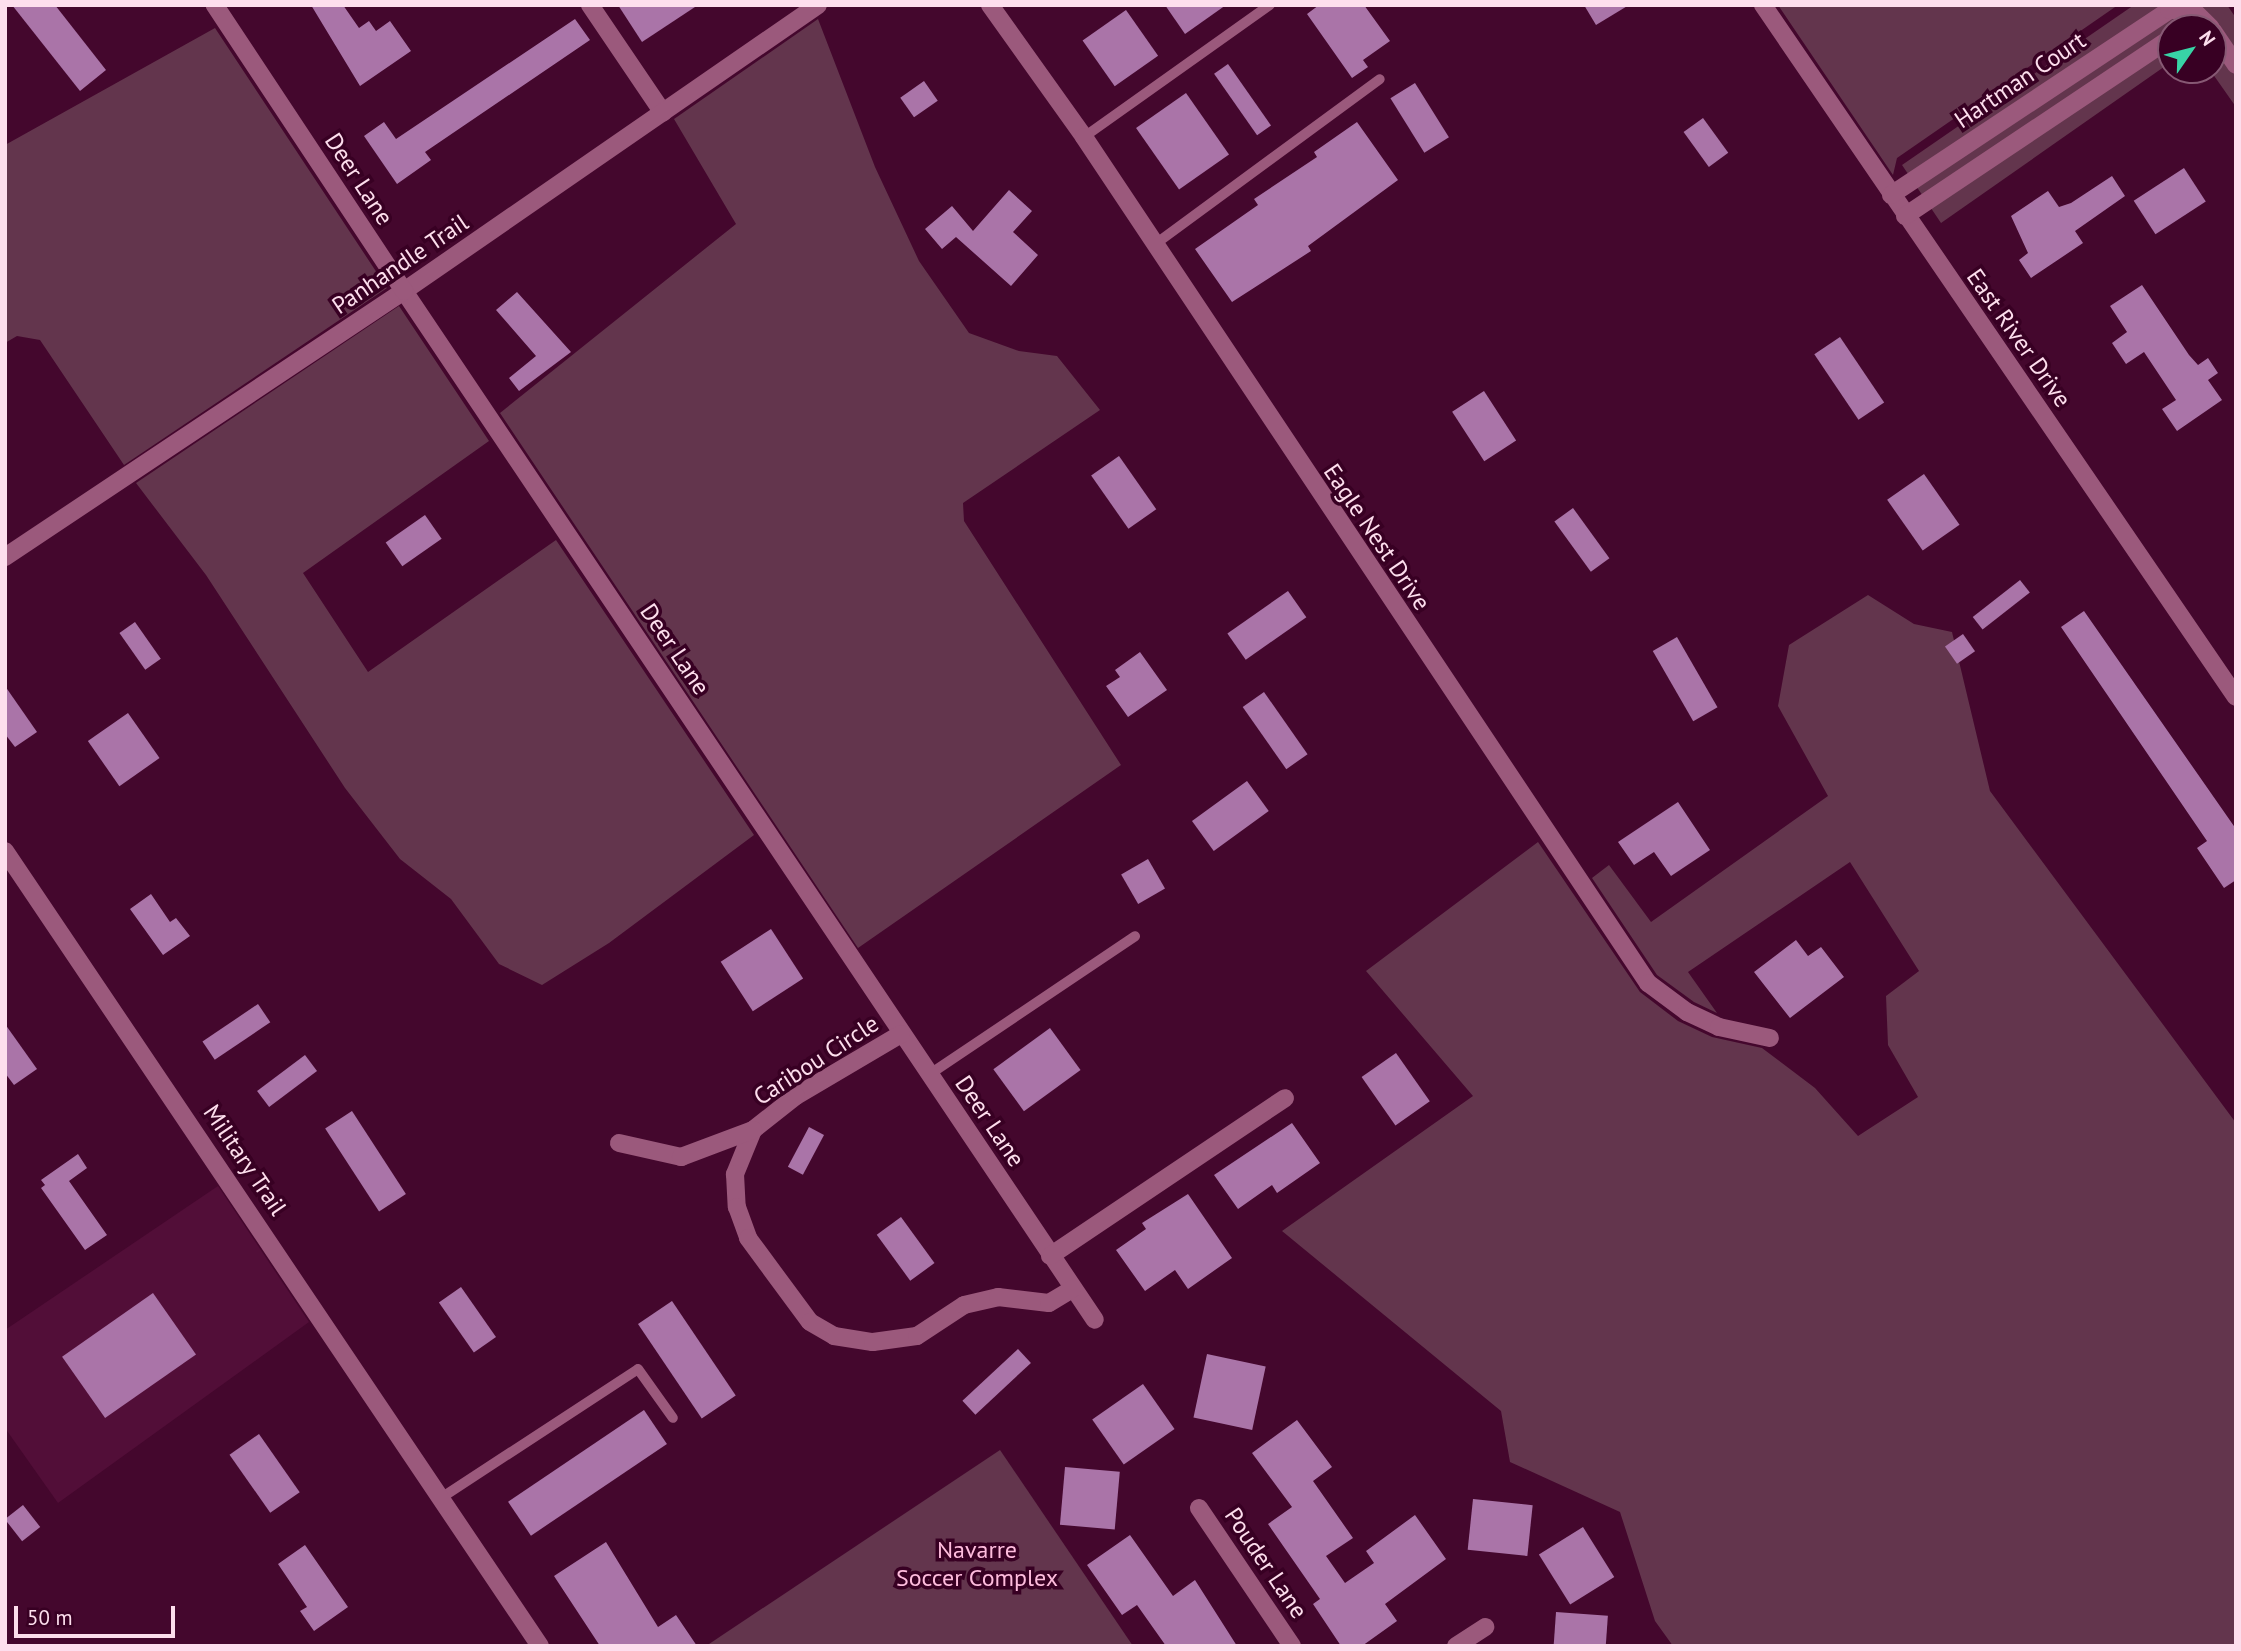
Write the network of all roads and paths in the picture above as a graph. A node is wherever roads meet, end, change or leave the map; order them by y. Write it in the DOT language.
graph roads {
  1 [pos="215,5"];
  2 [pos="590,5"];
  3 [pos="818,5"];
  4 [pos="990,5"];
  5 [pos="1270,5"];
  6 [pos="1763,5"];
  7 [pos="2163,14"];
  8 [pos="2197,14"];
  9 [pos="2157,18"];
  10 [pos="2157,47"];
  11 [pos="1381,79"];
  12 [pos="663,113"];
  13 [pos="1084,137"];
  14 [pos="1891,195"];
  15 [pos="1905,216"];
  16 [pos="1154,246"];
  17 [pos="404,290"];
  18 [pos="5,557"];
  19 [pos="2236,697"];
  20 [pos="5,851"];
  21 [pos="1135,936"];
  22 [pos="901,1034"];
  23 [pos="1770,1038"];
  24 [pos="930,1074"];
  25 [pos="1285,1098"];
  26 [pos="753,1130"];
  27 [pos="619,1143"];
  28 [pos="1050,1256"];
  29 [pos="1072,1289"];
  30 [pos="1095,1320"];
  31 [pos="673,1418"];
  32 [pos="441,1499"];
  33 [pos="1199,1508"];
  34 [pos="1485,1627"];
  35 [pos="540,1646"];
  36 [pos="1292,1646"];
  37 [pos="1456,1646"];
  1 -- 17 [label="street, Deer Lane"];
  2 -- 12 [label="street"];
  3 -- 12 [label="street, Panhandle Trail"];
  4 -- 13 [label="street, Eagle Nest Drive"];
  5 -- 13 [label="lane"];
  6 -- 14 [label="street, East River Drive"];
  7 -- 8 [label="street, Hartman Court"];
  9 -- 14 [label="street, Hartman Court"];
  10 -- 15 [label="street, Hartman Court"];
  11 -- 16 [label="lane"];
  12 -- 17 [label="street, Panhandle Trail"];
  13 -- 16 [label="street, Eagle Nest Drive"];
  14 -- 15 [label="street, East River Drive"];
  15 -- 19 [label="street, East River Drive"];
  16 -- 23 [label="street, Eagle Nest Drive"];
  17 -- 18 [label="street, Panhandle Trail"];
  17 -- 22 [label="street, Deer Lane"];
  20 -- 32 [label="street, Military Trail"];
  21 -- 24 [label="lane"];
  22 -- 24 [label="street, Deer Lane"];
  22 -- 26 [label="street, Caribou Circle"];
  24 -- 28 [label="street, Deer Lane"];
  25 -- 28 [label="street"];
  26 -- 27 [label="street"];
  26 -- 29 [label="street, Caribou Circle"];
  28 -- 29 [label="street, Deer Lane"];
  29 -- 30 [label="street, Deer Lane"];
  31 -- 32 [label="lane"];
  32 -- 35 [label="street, Military Trail"];
  33 -- 36 [label="street, Pouder Lane"];
  34 -- 37 [label="street"];
}
